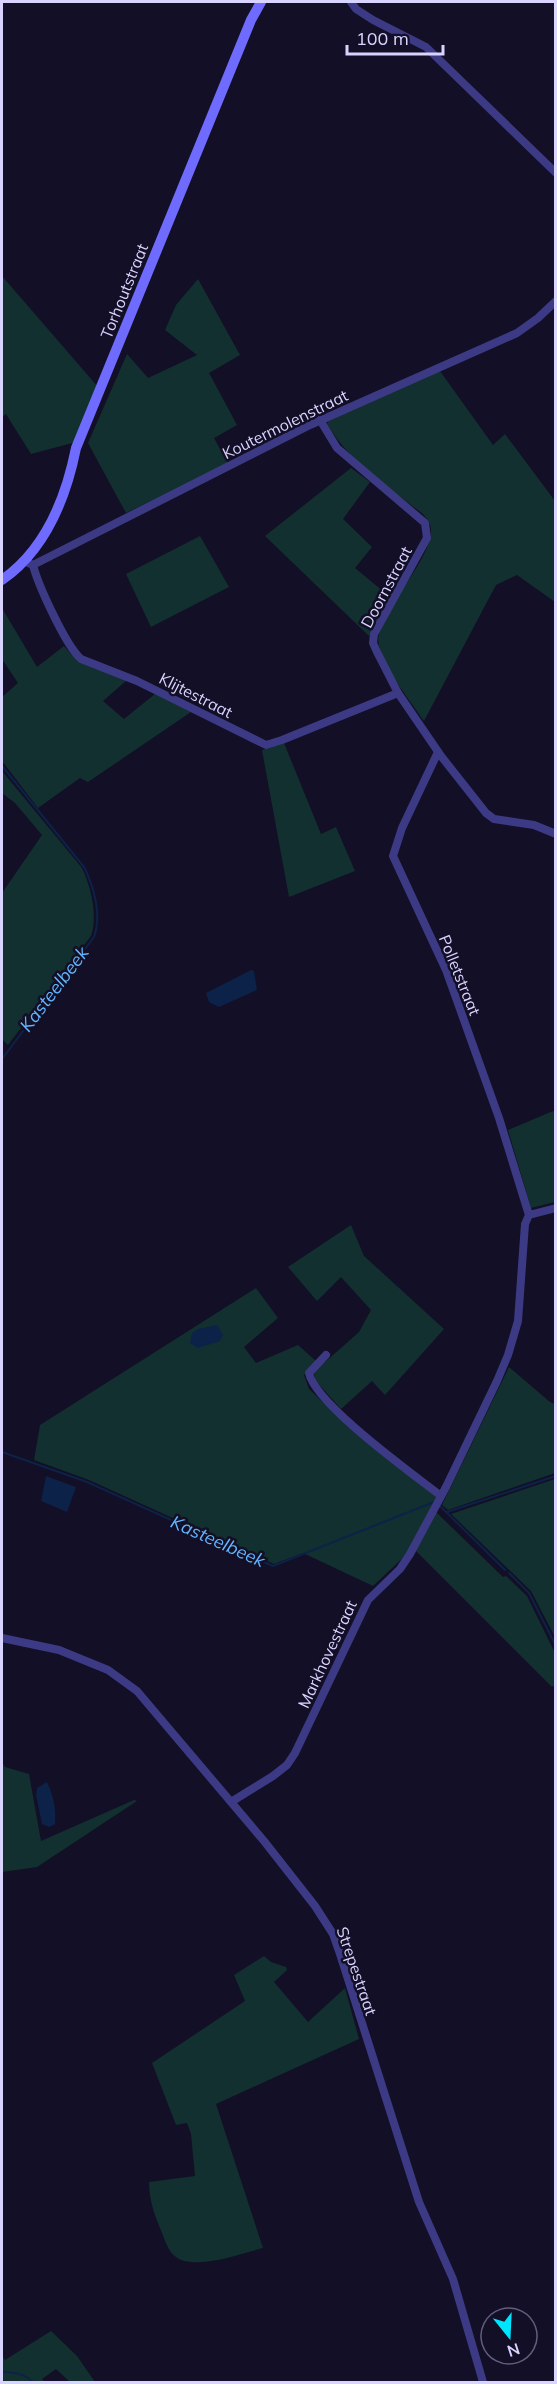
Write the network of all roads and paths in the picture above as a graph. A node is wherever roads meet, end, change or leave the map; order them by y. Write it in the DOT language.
graph roads {
  1 [pos="261,2"];
  2 [pos="351,2"];
  3 [pos="555,173"];
  4 [pos="555,301"];
  5 [pos="320,420"];
  6 [pos="28,563"];
  7 [pos="2,580"];
  8 [pos="398,693"];
  9 [pos="438,752"];
  10 [pos="555,834"];
  11 [pos="555,1208"];
  12 [pos="529,1215"];
  13 [pos="327,1355"];
  14 [pos="441,1496"];
  15 [pos="436,1506"];
  16 [pos="2,1638"];
  17 [pos="231,1802"];
  18 [pos="483,2382"];
  1 -- 6 [label="street, Torhoutstraat"];
  2 -- 3 [label="street"];
  4 -- 5 [label="street, Koutermolenstraat"];
  5 -- 6 [label="street, Koutermolenstraat"];
  5 -- 8 [label="street, Doornstraat"];
  6 -- 7 [label="street, Torhoutstraat"];
  6 -- 8 [label="street, Klijtestraat"];
  8 -- 9 [label="street, Doornstraat"];
  9 -- 10 [label="street, Doornstraat"];
  9 -- 12 [label="street, Polletstraat"];
  11 -- 12 [label="street"];
  12 -- 14 [label="street, Polletstraat"];
  13 -- 14 [label="street"];
  14 -- 15 [label="street, Polletstraat"];
  15 -- 17 [label="street, Markhovestraat"];
  16 -- 17 [label="street, Strepestraat"];
  17 -- 18 [label="street, Strepestraat"];
}
